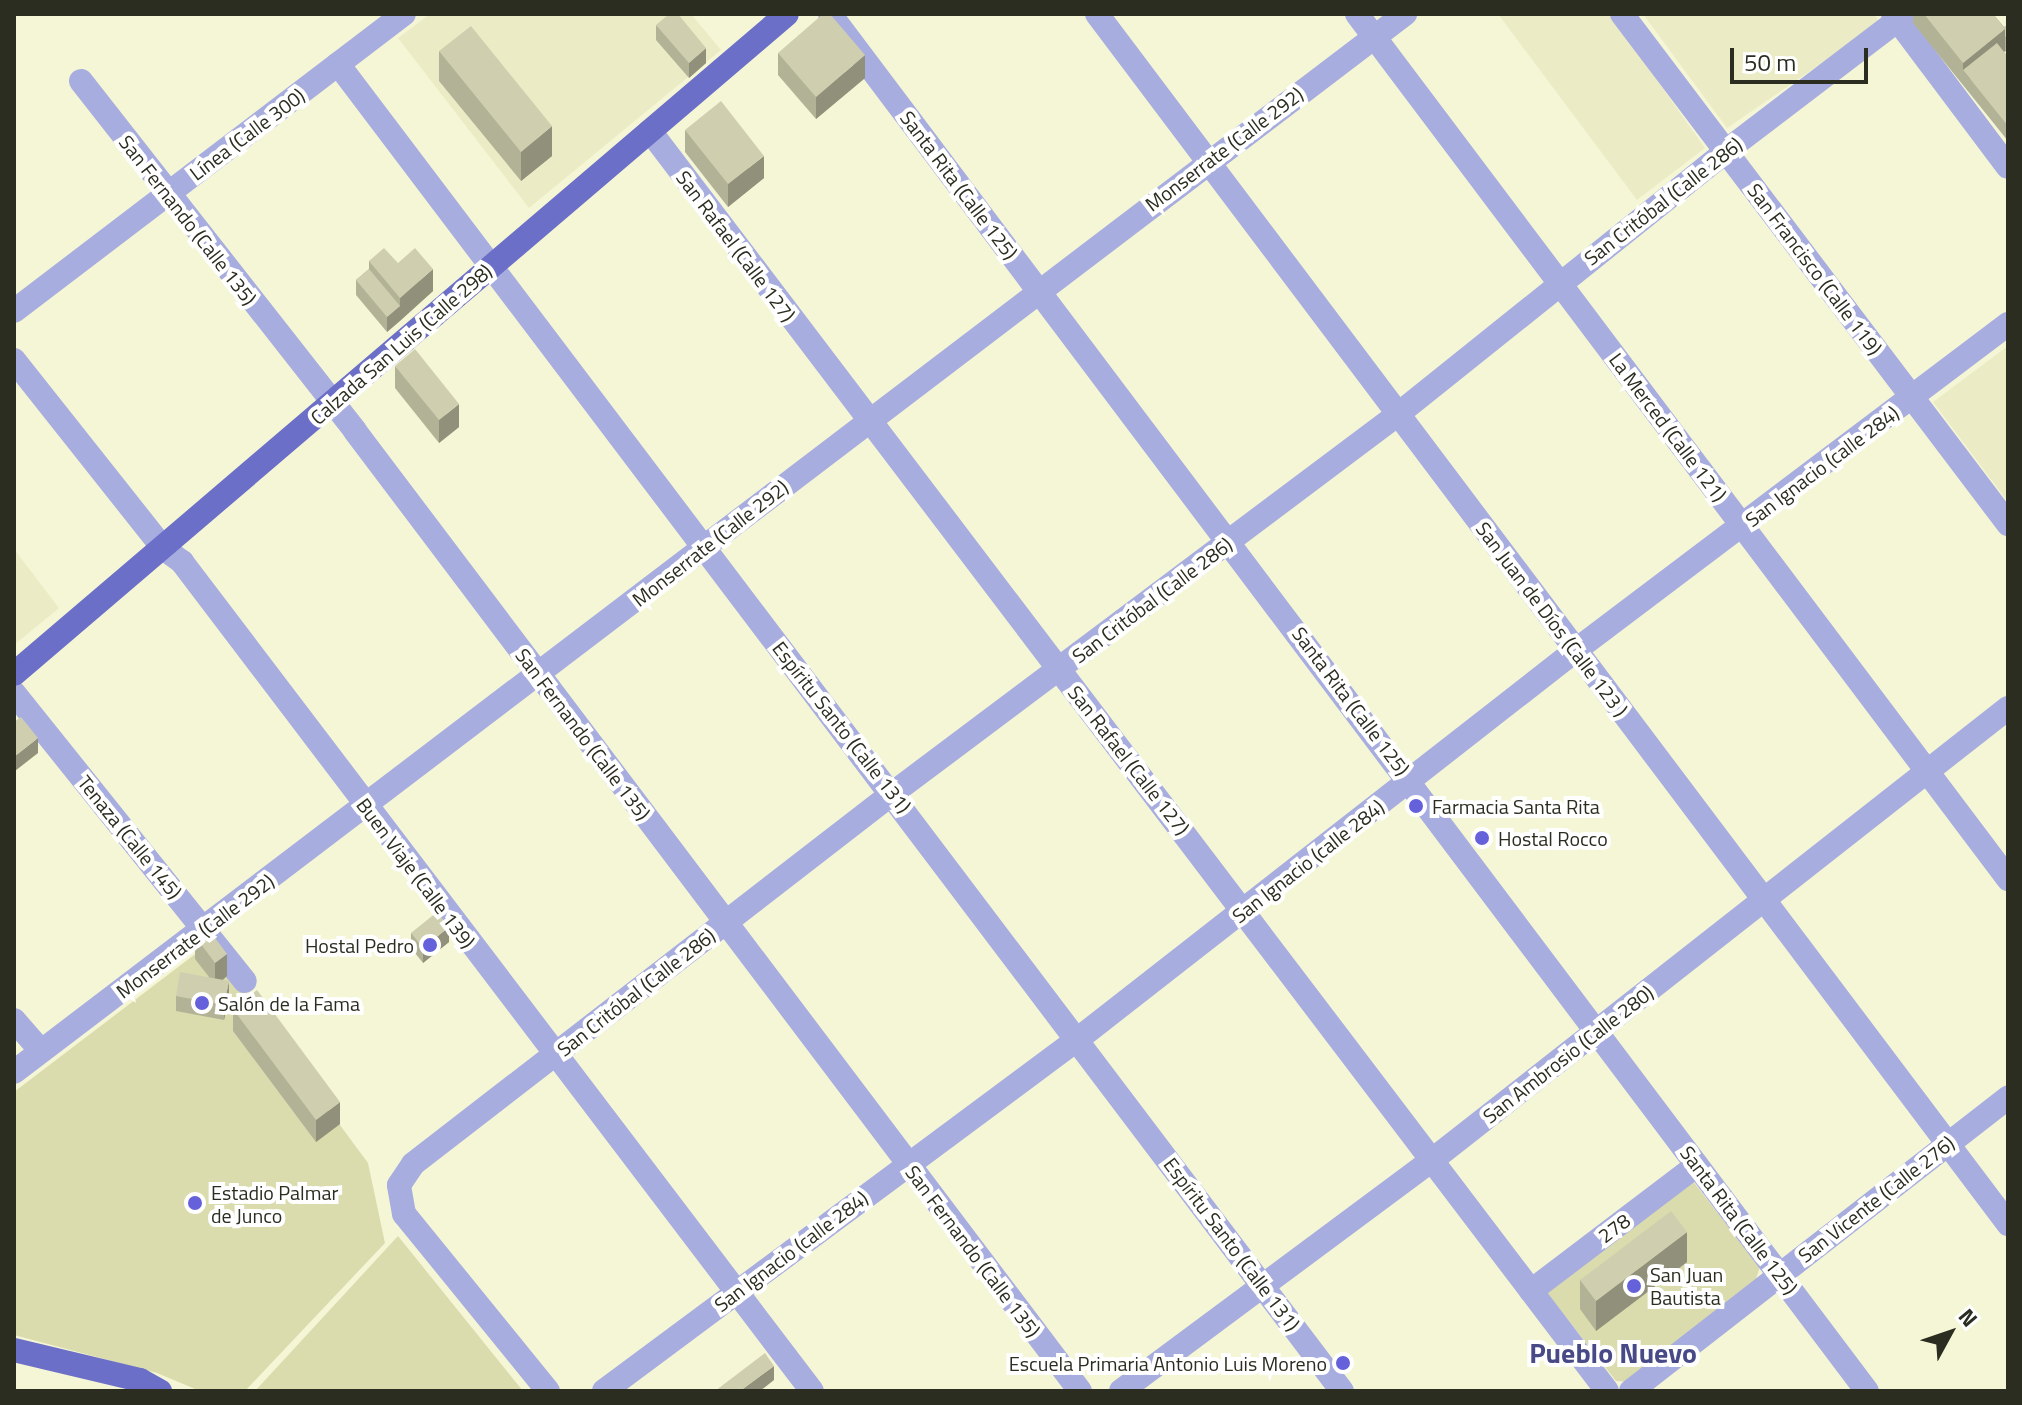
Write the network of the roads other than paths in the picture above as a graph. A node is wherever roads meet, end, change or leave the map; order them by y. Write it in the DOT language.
graph roads {
  1 [pos="404,14"];
  2 [pos="787,14"];
  3 [pos="830,14"];
  4 [pos="1097,14"];
  5 [pos="1357,14"];
  6 [pos="1405,14"];
  7 [pos="1622,14"];
  8 [pos="1899,16"];
  9 [pos="1375,37"];
  10 [pos="338,64"];
  11 [pos="81,81"];
  12 [pos="650,131"];
  13 [pos="1726,151"];
  14 [pos="1208,161"];
  15 [pos="2008,167"];
  16 [pos="167,195"];
  17 [pos="493,266"];
  18 [pos="1560,282"];
  19 [pos="1036,290"];
  20 [pos="14,311"];
  21 [pos="2008,324"];
  22 [pos="14,360"];
  23 [pos="1912,399"];
  24 [pos="332,403"];
  25 [pos="1397,415"];
  26 [pos="867,421"];
  27 [pos="2008,524"];
  28 [pos="1742,526"];
  29 [pos="1230,541"];
  30 [pos="704,547"];
  31 [pos="163,548"];
  32 [pos="1576,650"];
  33 [pos="1059,670"];
  34 [pos="14,674"];
  35 [pos="538,675"];
  36 [pos="14,693"];
  37 [pos="2008,708"];
  38 [pos="1925,770"];
  39 [pos="1411,781"];
  40 [pos="893,793"];
  41 [pos="365,806"];
  42 [pos="2008,879"];
  43 [pos="1763,899"];
  44 [pos="1245,910"];
  45 [pos="725,923"];
  46 [pos="205,930"];
  47 [pos="245,981"];
  48 [pos="14,1020"];
  49 [pos="1598,1031"];
  50 [pos="1078,1039"];
  51 [pos="41,1051"];
  52 [pos="555,1054"];
  53 [pos="14,1072"];
  54 [pos="2008,1097"];
  55 [pos="1947,1143"];
  56 [pos="1431,1161"];
  57 [pos="907,1164"];
  58 [pos="1697,1165"];
  59 [pos="2008,1224"];
  60 [pos="1780,1274"];
  61 [pos="1263,1287"];
  62 [pos="737,1291"];
  63 [pos="1531,1291"];
  64 [pos="14,1350"];
  65 [pos="160,1391"];
  66 [pos="548,1391"];
  67 [pos="604,1391"];
  68 [pos="812,1391"];
  69 [pos="1080,1391"];
  70 [pos="1121,1391"];
  71 [pos="1342,1391"];
  72 [pos="1607,1391"];
  73 [pos="1631,1391"];
  74 [pos="1867,1391"];
  1 -- 10 [label="street, Línea (Calle 300)"];
  2 -- 12 [label="main road, Calzada San Luis (Calle 298)"];
  3 -- 19 [label="street, Santa Rita (Calle 125)"];
  4 -- 14 [label="street, San Juan de Díos (Calle 123 )"];
  5 -- 9 [label="street, La Merced (Calle 121)"];
  6 -- 9 [label="street, Monserrate (Calle 292)"];
  7 -- 13 [label="street, San Francisco (Calle 119)"];
  8 -- 13 [label="street, San Critóbal (Calle 286)"];
  8 -- 15 [label="street"];
  9 -- 14 [label="street, Monserrate (Calle 292)"];
  9 -- 18 [label="street, La Merced (Calle 121)"];
  10 -- 16 [label="street, Línea (Calle 300)"];
  10 -- 17 [label="street, Espíritu Santo (Calle 131)"];
  11 -- 16 [label="street, San Fernando (Calle 135)"];
  12 -- 17 [label="main road, Calzada San Luis (Calle 298)"];
  12 -- 26 [label="street, San Rafael (Calle 127)"];
  13 -- 18 [label="street, San Critóbal (Calle 286)"];
  13 -- 23 [label="street, San Francisco (Calle 119)"];
  14 -- 19 [label="street, Monserrate (Calle 292)"];
  14 -- 25 [label="street, San Juan de Díos (Calle 123 )"];
  16 -- 20 [label="street, Línea (Calle 300)"];
  16 -- 24 [label="street, San Fernando (Calle 135)"];
  17 -- 24 [label="main road, Calzada San Luis (Calle 298)"];
  17 -- 30 [label="street, Espíritu Santo (Calle 131)"];
  18 -- 25 [label="street, San Critóbal (Calle 286)"];
  18 -- 28 [label="street, La Merced (Calle 121)"];
  19 -- 26 [label="street, Monserrate (Calle 292)"];
  19 -- 29 [label="street, Santa Rita (Calle 125)"];
  21 -- 23 [label="street, San Ignacio (calle 284)"];
  22 -- 31 [label="street, Buen Viaje (Calle 139)"];
  23 -- 27 [label="street, San Francisco (Calle 119)"];
  23 -- 28 [label="street, San Ignacio (calle 284)"];
  24 -- 31 [label="main road, Calzada San Luis (Calle 298)"];
  24 -- 35 [label="street, San Fernando (Calle 135)"];
  25 -- 29 [label="street, San Critóbal (Calle 286)"];
  25 -- 32 [label="street, San Juan de Díos (Calle 123 )"];
  26 -- 30 [label="street, Monserrate (Calle 292)"];
  26 -- 33 [label="street, San Rafael (Calle 127)"];
  28 -- 32 [label="street, San Ignacio (calle 284)"];
  28 -- 38 [label="street, La Merced (Calle 121)"];
  29 -- 33 [label="street, San Critóbal (Calle 286)"];
  29 -- 39 [label="street, Santa Rita (Calle 125)"];
  30 -- 35 [label="street, Monserrate (Calle 292)"];
  30 -- 40 [label="street, Espíritu Santo (Calle 131)"];
  31 -- 34 [label="main road, Calzada San Luis (Calle 298)"];
  31 -- 41 [label="street, Buen Viaje (Calle 139)"];
  32 -- 39 [label="street, San Ignacio (calle 284)"];
  32 -- 43 [label="street, San Juan de Díos (Calle 123 )"];
  33 -- 40 [label="street, San Critóbal (Calle 286)"];
  33 -- 44 [label="street, San Rafael (Calle 127)"];
  35 -- 41 [label="street, Monserrate (Calle 292)"];
  35 -- 45 [label="street, San Fernando (Calle 135)"];
  36 -- 46 [label="street, Tenaza (Calle 145)"];
  37 -- 38 [label="street, San Ambrosio (Calle 280)"];
  38 -- 42 [label="street, La Merced (Calle 121)"];
  38 -- 43 [label="street, San Ambrosio (Calle 280)"];
  39 -- 44 [label="street, San Ignacio (calle 284)"];
  39 -- 49 [label="street, Santa Rita (Calle 125)"];
  40 -- 45 [label="street, San Critóbal (Calle 286)"];
  40 -- 50 [label="street, Espíritu Santo (Calle 131)"];
  41 -- 46 [label="street, Monserrate (Calle 292)"];
  41 -- 52 [label="street, Buen Viaje (Calle 139)"];
  43 -- 49 [label="street, San Ambrosio (Calle 280)"];
  43 -- 55 [label="street, San Juan de Díos (Calle 123 )"];
  44 -- 50 [label="street, San Ignacio (calle 284)"];
  44 -- 56 [label="street, San Rafael (Calle 127)"];
  45 -- 52 [label="street, San Critóbal (Calle 286)"];
  45 -- 57 [label="street, San Fernando (Calle 135)"];
  46 -- 47 [label="street, Tenaza (Calle 145)"];
  46 -- 51 [label="street, Monserrate (Calle 292)"];
  48 -- 51 [label="street"];
  49 -- 56 [label="street, San Ambrosio (Calle 280)"];
  49 -- 58 [label="street, Santa Rita (Calle 125)"];
  50 -- 57 [label="street, San Ignacio (calle 284)"];
  50 -- 61 [label="street, Espíritu Santo (Calle 131)"];
  51 -- 53 [label="street, Monserrate (Calle 292)"];
  52 -- 62 [label="street, Buen Viaje (Calle 139)"];
  52 -- 66 [label="street, San Critóbal (Calle 286)"];
  54 -- 55 [label="street, San Vicente (Calle 276)"];
  55 -- 59 [label="street, San Juan de Díos (Calle 123 )"];
  55 -- 60 [label="street, San Vicente (Calle 276)"];
  56 -- 61 [label="street, San Ambrosio (Calle 280)"];
  56 -- 63 [label="street, San Rafael (Calle 127)"];
  57 -- 62 [label="street, San Ignacio (calle 284)"];
  57 -- 69 [label="street, San Fernando (Calle 135)"];
  58 -- 60 [label="street, Santa Rita (Calle 125)"];
  58 -- 63 [label="street, 278"];
  60 -- 73 [label="street, San Vicente (Calle 276)"];
  60 -- 74 [label="street, Santa Rita (Calle 125)"];
  61 -- 70 [label="street, San Ambrosio (Calle 280)"];
  61 -- 71 [label="street, Espíritu Santo (Calle 131)"];
  62 -- 67 [label="street, San Ignacio (calle 284)"];
  62 -- 68 [label="street, Buen Viaje (Calle 139)"];
  63 -- 72 [label="street, San Rafael (Calle 127)"];
  64 -- 65 [label="main road"];
}
